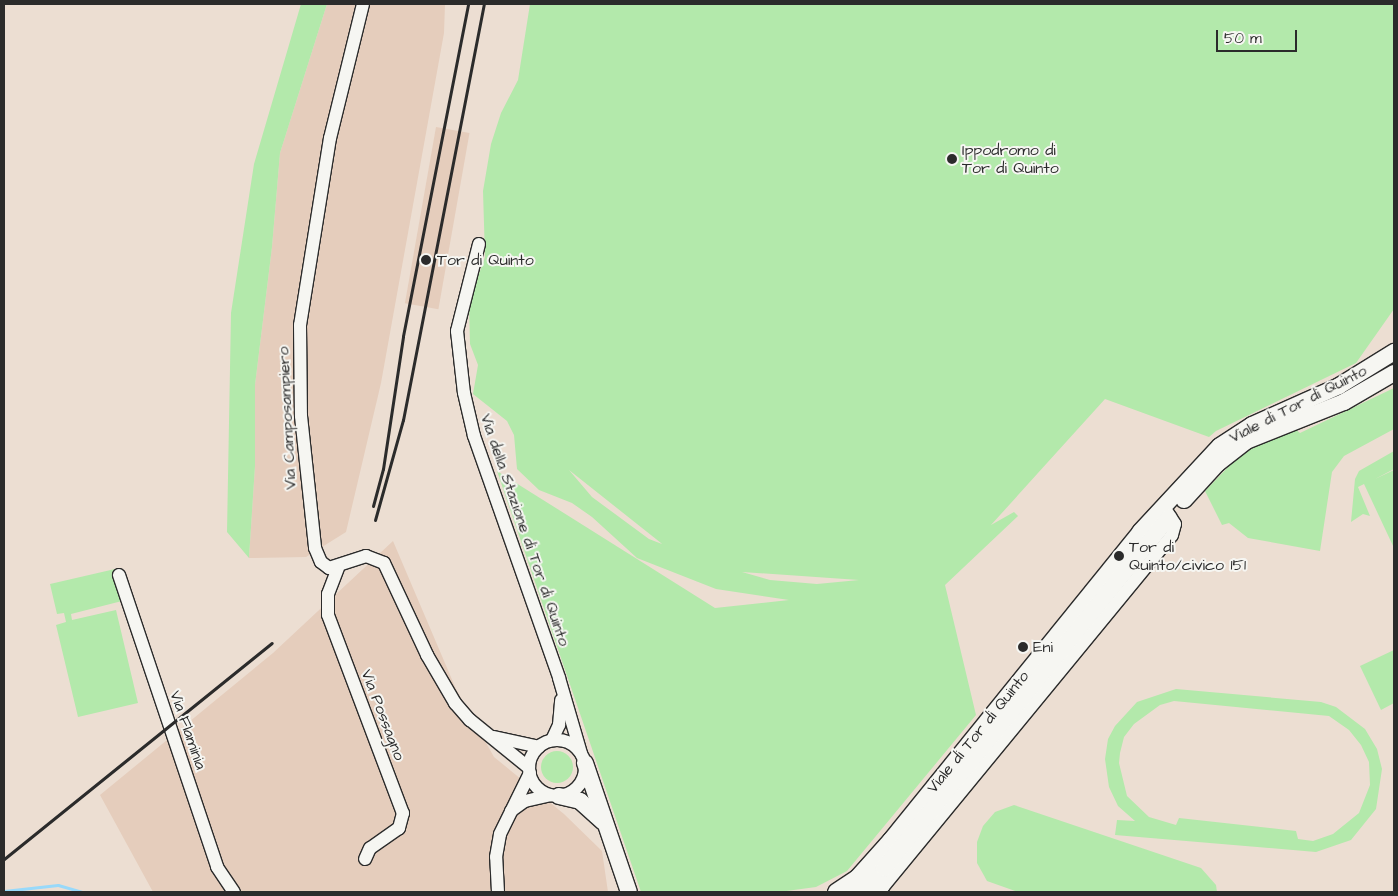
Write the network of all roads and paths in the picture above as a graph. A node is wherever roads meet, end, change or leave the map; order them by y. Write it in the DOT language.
graph roads {
  1 [pos="363,4"];
  2 [pos="479,244"];
  3 [pos="1394,352"];
  4 [pos="1394,373"];
  5 [pos="1167,511"];
  6 [pos="338,568"];
  7 [pos="118,575"];
  8 [pos="558,678"];
  9 [pos="1027,703"];
  10 [pos="487,735"];
  11 [pos="552,740"];
  12 [pos="538,747"];
  13 [pos="583,758"];
  14 [pos="530,771"];
  15 [pos="555,796"];
  16 [pos="511,811"];
  17 [pos="607,828"];
  18 [pos="365,859"];
  19 [pos="234,892"];
  20 [pos="498,892"];
  21 [pos="629,892"];
  22 [pos="836,892"];
  23 [pos="859,892"];
  24 [pos="864,892"];
  1 -- 6 [label="street, Via Camposampiero"];
  2 -- 8 [label="street, Via della Stazione di Tor di Quinto"];
  3 -- 5 [label="main road, Viale di Tor di Quinto"];
  4 -- 5 [label="main road, Viale di Tor di Quinto"];
  5 -- 9 [label="main road, Viale di Tor di Quinto"];
  5 -- 22 [label="main road, Viale di Tor di Quinto"];
  6 -- 10 [label="street"];
  6 -- 18 [label="street, Via Possagno"];
  7 -- 19 [label="street, Via Flaminia"];
  8 -- 11 [label="street, Via della Stazione di Tor di Quinto"];
  8 -- 13 [label="street, Via della Stazione di Tor di Quinto"];
  9 -- 23 [label="main road, Viale di Tor di Quinto"];
  9 -- 24 [label="street, Viale di Tor di Quinto"];
  10 -- 12 [label="street"];
  10 -- 14 [label="street"];
  11 -- 12 [label="street"];
  11 -- 13 [label="street"];
  12 -- 14 [label="street"];
  13 -- 15 [label="street"];
  13 -- 17 [label="main road"];
  14 -- 15 [label="street"];
  14 -- 16 [label="street"];
  15 -- 16 [label="street"];
  15 -- 17 [label="main road"];
  16 -- 20 [label="street"];
  17 -- 21 [label="main road"];
}
